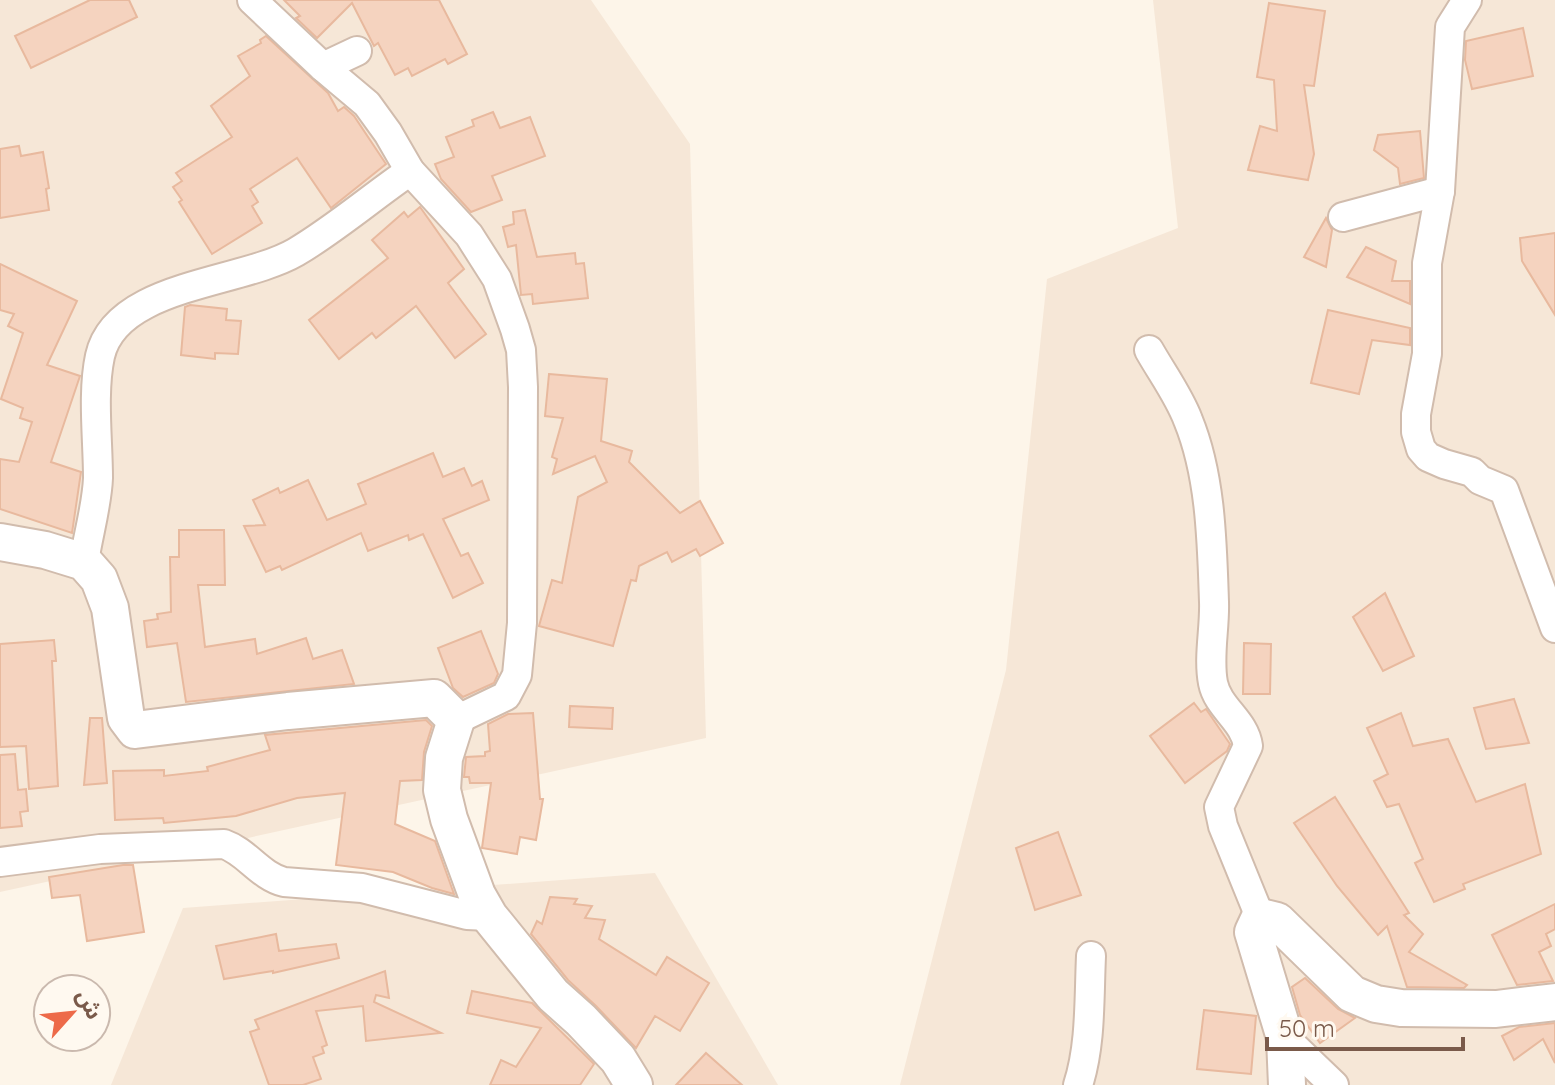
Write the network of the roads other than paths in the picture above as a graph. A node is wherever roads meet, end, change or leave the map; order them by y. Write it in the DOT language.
graph roads {
  1 [pos="252,0"];
  2 [pos="1467,0"];
  3 [pos="357,51"];
  4 [pos="323,67"];
  5 [pos="410,171"];
  6 [pos="1440,191"];
  7 [pos="1343,217"];
  8 [pos="1149,350"];
  9 [pos="0,542"];
  10 [pos="84,562"];
  11 [pos="1555,628"];
  12 [pos="456,720"];
  13 [pos="0,862"];
  14 [pos="489,916"];
  15 [pos="1260,917"];
  16 [pos="1091,956"];
  17 [pos="1555,1002"];
  18 [pos="1285,1038"];
  19 [pos="634,1085"];
  20 [pos="1078,1085"];
  21 [pos="1287,1085"];
  22 [pos="1334,1085"];
  1 -- 4 [label="street"];
  2 -- 6 [label="street"];
  3 -- 4 [label="street"];
  4 -- 5 [label="street"];
  5 -- 10 [label="street"];
  5 -- 12 [label="street"];
  6 -- 7 [label="street"];
  6 -- 11 [label="street"];
  8 -- 15 [label="street"];
  9 -- 10 [label="street"];
  10 -- 12 [label="street"];
  12 -- 14 [label="street"];
  13 -- 14 [label="street"];
  14 -- 19 [label="street"];
  15 -- 17 [label="street"];
  15 -- 18 [label="street"];
  16 -- 20 [label="street"];
  18 -- 21 [label="street"];
  18 -- 22 [label="street"];
}
